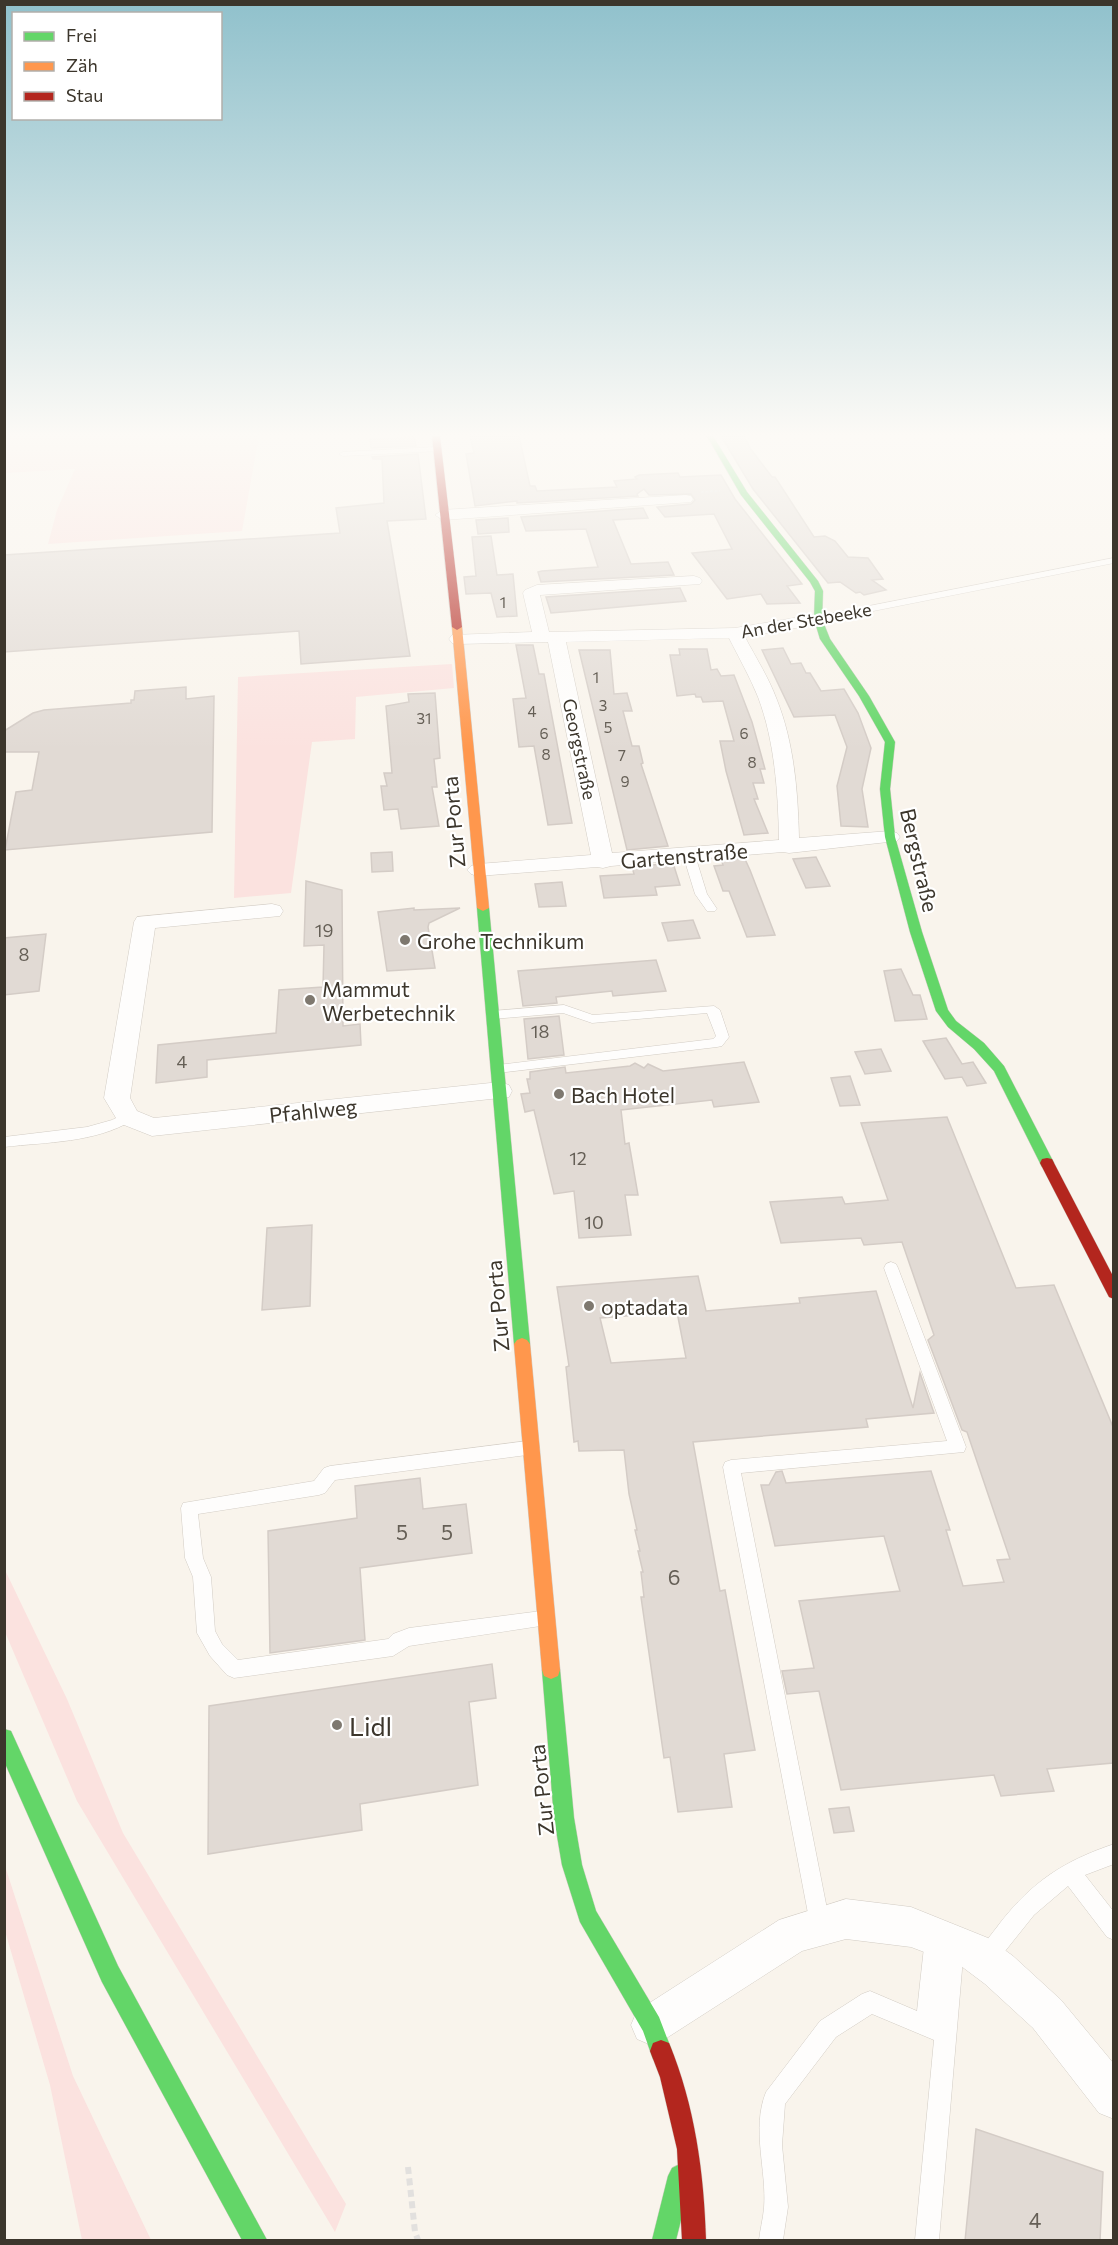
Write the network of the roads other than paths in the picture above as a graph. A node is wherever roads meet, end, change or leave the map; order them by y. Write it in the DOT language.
graph roads {
  1 [pos="446,541"];
  2 [pos="780,541"];
  3 [pos="1113,560"];
  4 [pos="694,581"];
  5 [pos="818,619"];
  6 [pos="735,633"];
  7 [pos="549,637"];
  8 [pos="458,639"];
  9 [pos="890,837"];
  10 [pos="789,847"];
  11 [pos="689,855"];
  12 [pos="603,862"];
  13 [pos="478,870"];
  14 [pos="711,909"];
  15 [pos="272,910"];
  16 [pos="493,1015"];
  17 [pos="499,1080"];
  18 [pos="128,1117"];
  19 [pos="4,1142"];
  20 [pos="891,1268"];
  21 [pos="1113,1293"];
  22 [pos="531,1448"];
  23 [pos="546,1618"];
  24 [pos="4,1738"];
  25 [pos="1113,1854"];
  26 [pos="1070,1872"];
  27 [pos="820,1926"];
  28 [pos="1113,1930"];
  29 [pos="958,1946"];
  30 [pos="651,2025"];
  31 [pos="936,2030"];
  32 [pos="1113,2098"];
  33 [pos="687,2149"];
  34 [pos="241,2218"];
  35 [pos="247,2241"];
  36 [pos="255,2241"];
  37 [pos="664,2241"];
  38 [pos="694,2241"];
  39 [pos="771,2241"];
  40 [pos="927,2241"];
  1 -- 8 [label="main road, Zur Porta"];
  2 -- 5 [label="main road, Bergstraße"];
  3 -- 5 [label="lane, An der Stebeeke"];
  4 -- 7 [label="street, Georgstraße"];
  5 -- 6 [label="street, An der Stebeeke"];
  5 -- 9 [label="main road, Bergstraße"];
  6 -- 7 [label="street, An der Stebeeke"];
  6 -- 10 [label="street"];
  7 -- 8 [label="street, An der Stebeeke"];
  7 -- 12 [label="street, Georgstraße"];
  8 -- 13 [label="main road, Zur Porta"];
  9 -- 10 [label="street, Gartenstraße"];
  9 -- 21 [label="main road, Bergstraße"];
  10 -- 11 [label="street, Gartenstraße"];
  11 -- 12 [label="street, Gartenstraße"];
  11 -- 14 [label="lane"];
  12 -- 13 [label="street, Gartenstraße"];
  13 -- 16 [label="main road, Zur Porta"];
  15 -- 18 [label="street"];
  16 -- 17 [label="main road, Zur Porta"];
  16 -- 17 [label="lane"];
  17 -- 18 [label="street, Pfahlweg"];
  17 -- 22 [label="main road, Zur Porta"];
  18 -- 19 [label="lane"];
  20 -- 27 [label="lane"];
  22 -- 23 [label="main road, Zur Porta"];
  22 -- 23 [label="lane"];
  23 -- 30 [label="main road, Zur Porta"];
  24 -- 34 [label="main road"];
  25 -- 26 [label="lane"];
  26 -- 28 [label="lane"];
  26 -- 29 [label="lane"];
  27 -- 29 [label="street"];
  27 -- 30 [label="street"];
  29 -- 31 [label="lane"];
  29 -- 32 [label="street"];
  30 -- 33 [label="main road, Zur Porta"];
  31 -- 39 [label="lane"];
  31 -- 40 [label="lane"];
  33 -- 37 [label="main road, Zur Porta"];
  33 -- 38 [label="main road, Zur Porta"];
  34 -- 35 [label="main road"];
  34 -- 36 [label="main road"];
}
